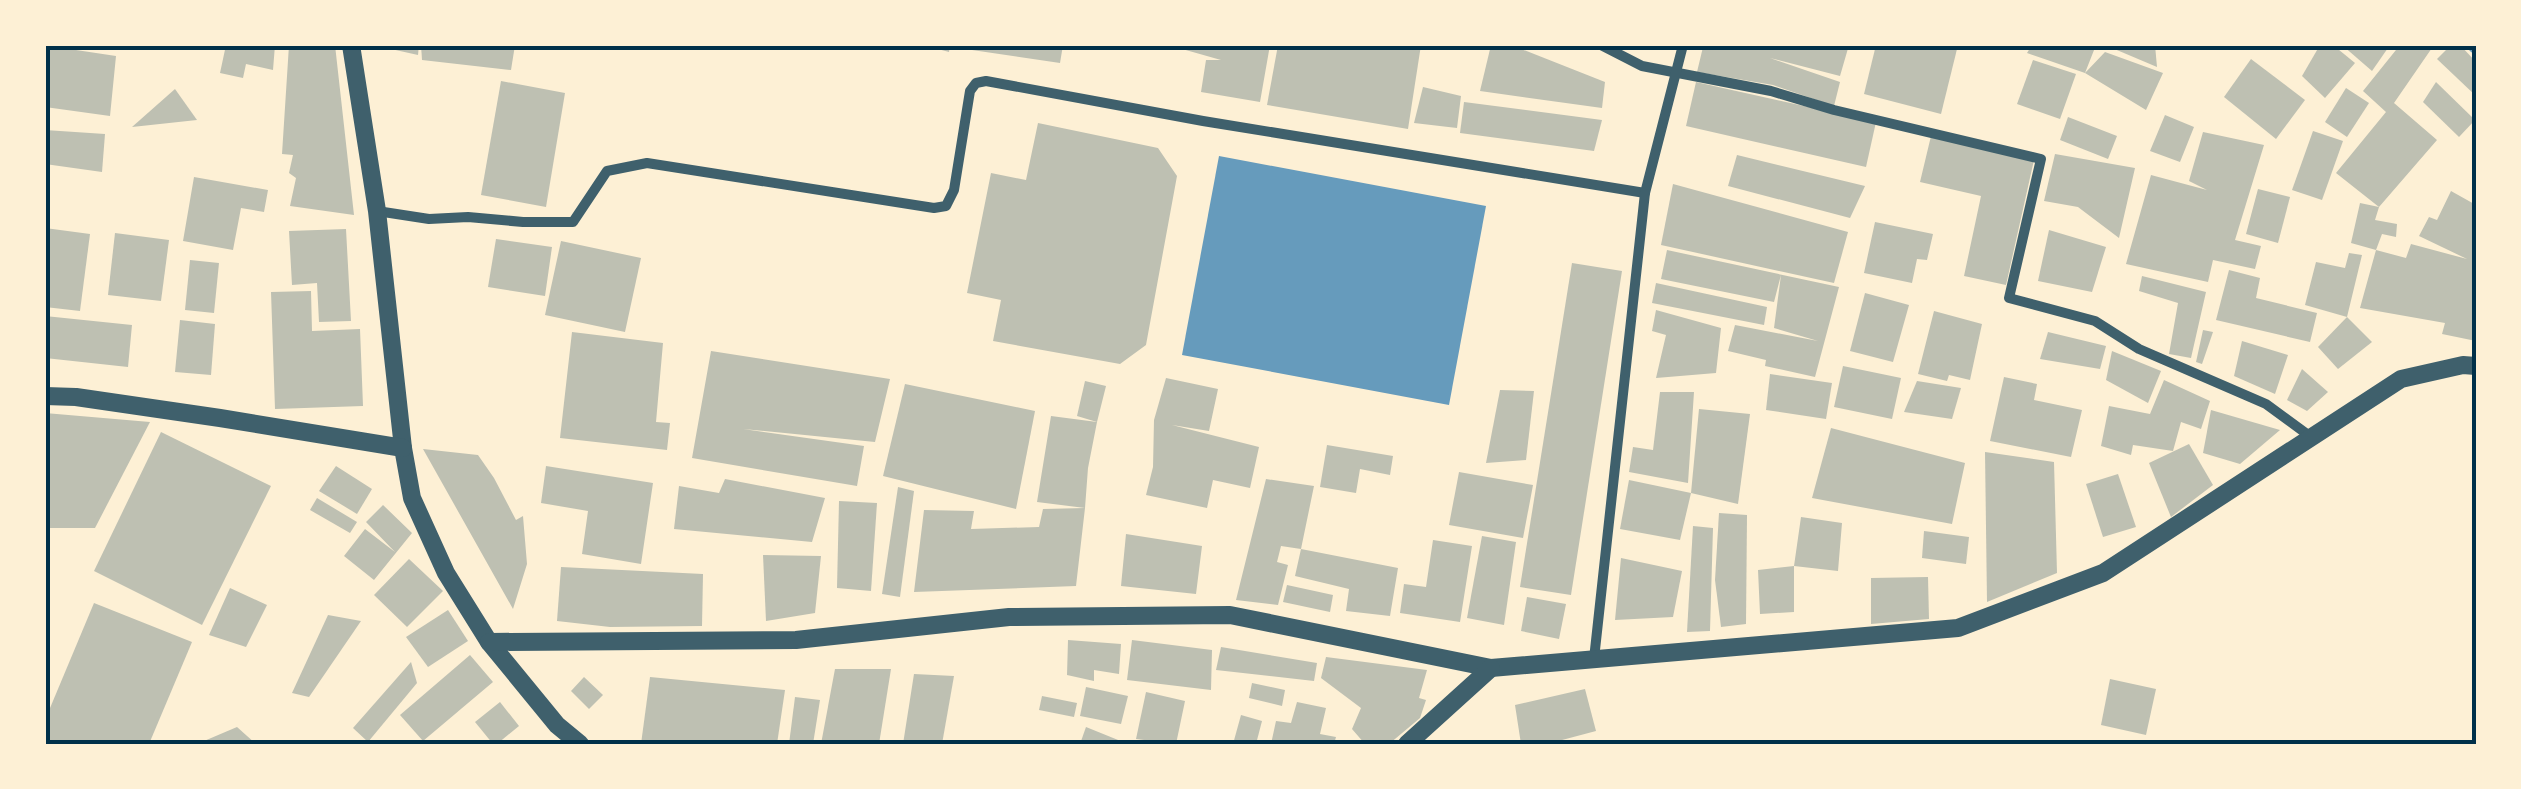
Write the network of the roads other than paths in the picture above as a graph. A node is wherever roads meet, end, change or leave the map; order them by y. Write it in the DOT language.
graph roads {
  1 [pos="351,45"];
  2 [pos="1600,45"];
  3 [pos="1682,45"];
  4 [pos="1674,74"];
  5 [pos="1645,193"];
  6 [pos="378,212"];
  7 [pos="2476,366"];
  8 [pos="45,396"];
  9 [pos="2311,437"];
  10 [pos="403,448"];
  11 [pos="488,642"];
  12 [pos="1594,659"];
  13 [pos="1491,668"];
  14 [pos="580,744"];
  15 [pos="1408,744"];
  1 -- 6 [label="street"];
  2 -- 4 [label="street"];
  3 -- 4 [label="street"];
  4 -- 5 [label="street"];
  4 -- 9 [label="street"];
  5 -- 6 [label="street"];
  5 -- 12 [label="street"];
  6 -- 10 [label="street"];
  7 -- 9 [label="street"];
  8 -- 10 [label="street"];
  9 -- 12 [label="street"];
  10 -- 11 [label="street"];
  11 -- 13 [label="street"];
  11 -- 14 [label="street"];
  12 -- 13 [label="street"];
  13 -- 15 [label="street"];
}
